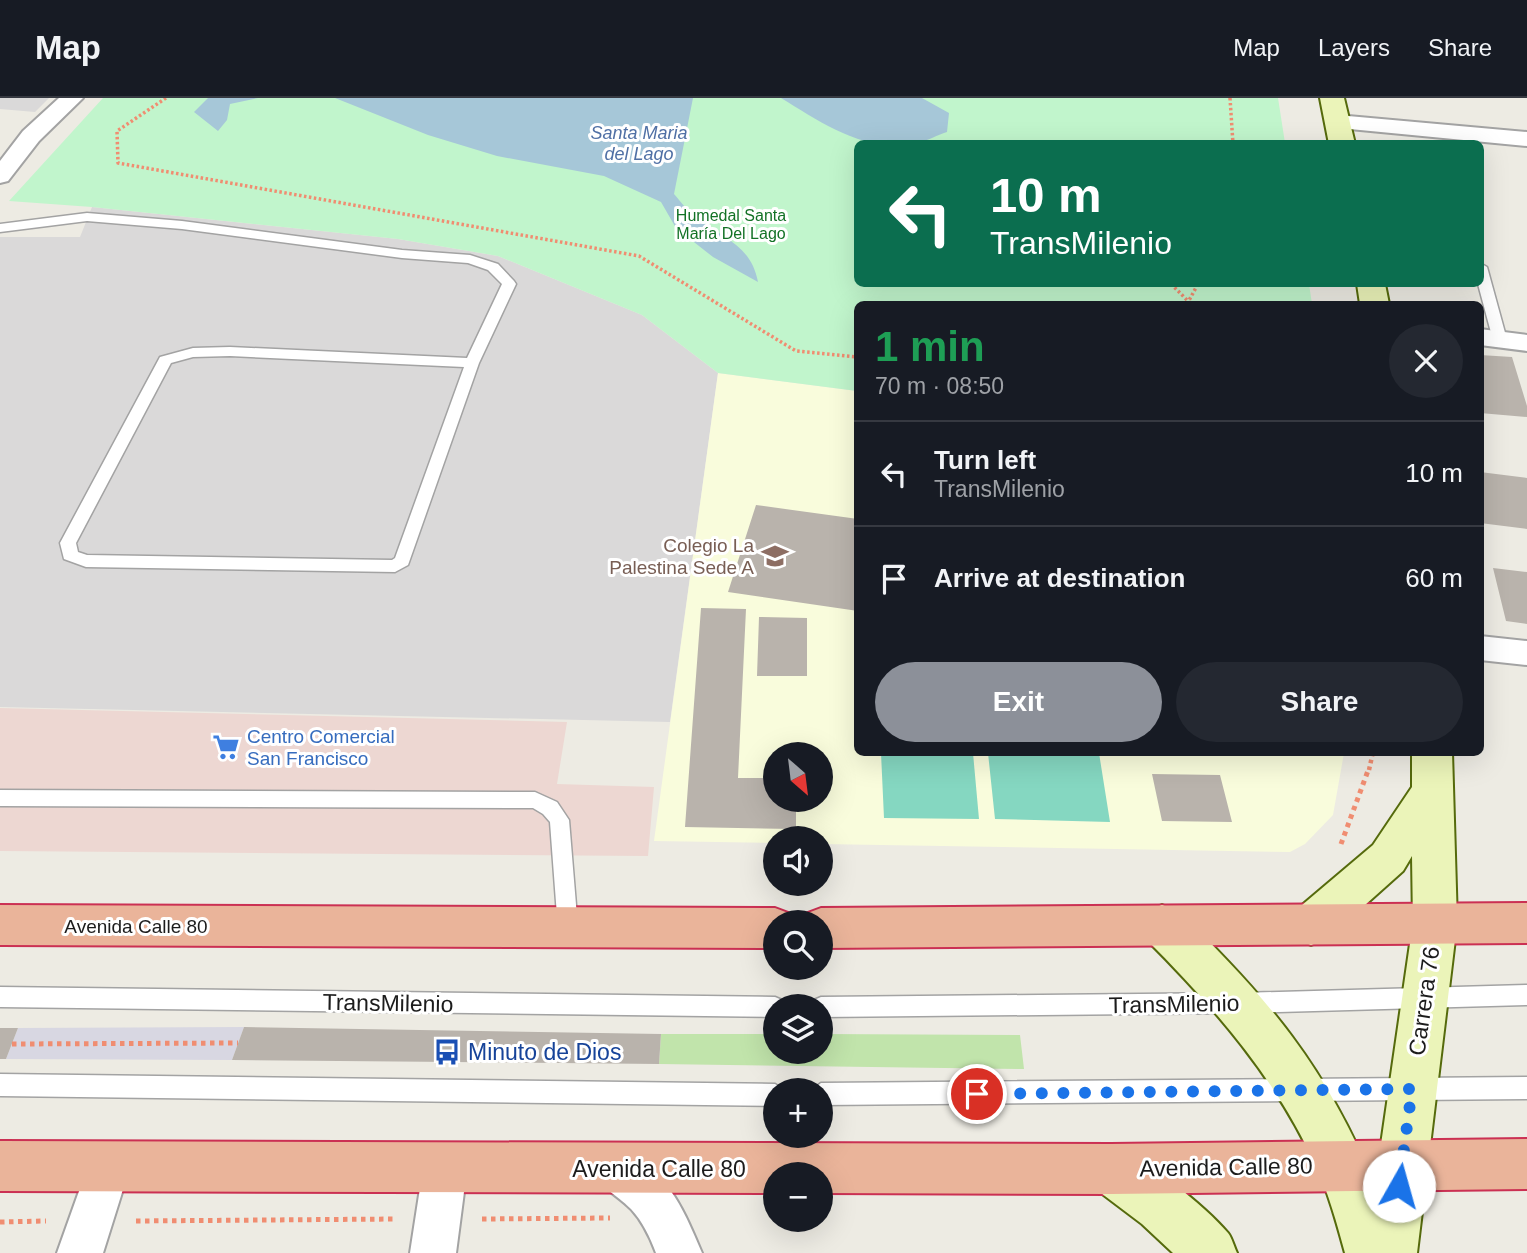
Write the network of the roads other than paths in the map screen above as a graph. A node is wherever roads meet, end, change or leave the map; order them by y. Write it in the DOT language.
graph roads {
  1 [pos="72,98"];
  2 [pos="1337,121"];
  3 [pos="1527,139"];
  4 [pos="0,176"];
  5 [pos="0,228"];
  6 [pos="1483,287"];
  7 [pos="1490,339"];
  8 [pos="1527,343"];
  9 [pos="472,363"];
  10 [pos="1484,648"];
  11 [pos="1527,653"];
  12 [pos="1433,771"];
  13 [pos="0,798"];
  14 [pos="1435,923"];
  15 [pos="1527,923"];
  16 [pos="0,925"];
  17 [pos="1162,925"];
  18 [pos="1311,925"];
  19 [pos="763,928"];
  20 [pos="833,928"];
  21 [pos="568,929"];
  22 [pos="1527,996"];
  23 [pos="0,997"];
  24 [pos="1425,998"];
  25 [pos="1240,1003"];
  26 [pos="763,1007"];
  27 [pos="833,1007"];
  28 [pos="0,1085"];
  29 [pos="1527,1088"];
  30 [pos="1412,1089"];
  31 [pos="1305,1090"];
  32 [pos="833,1094"];
  33 [pos="763,1095"];
  34 [pos="1402,1164"];
  35 [pos="1527,1164"];
  36 [pos="1343,1165"];
  37 [pos="0,1166"];
  38 [pos="108,1167"];
  39 [pos="445,1169"];
  40 [pos="615,1169"];
  41 [pos="1111,1170"];
  42 [pos="672,1235"];
  43 [pos="435,1236"];
  44 [pos="85,1237"];
  45 [pos="1211,1253"];
  46 [pos="1371,1253"];
  47 [pos="1391,1253"];
  1 -- 4 [label="street"];
  2 -- 3 [label="street"];
  5 -- 9 [label="lane"];
  6 -- 7 [label="lane"];
  7 -- 8 [label="street"];
  9 -- 9 [label="lane"];
  10 -- 11 [label="street"];
  12 -- 14 [label="main road, Carrera 76"];
  12 -- 18 [label="main road, Carrera 76"];
  13 -- 21 [label="lane"];
  14 -- 15 [label="highway"];
  14 -- 18 [label="highway"];
  14 -- 24 [label="main road, Carrera 76"];
  16 -- 21 [label="highway, Avenida Calle 80"];
  17 -- 18 [label="highway"];
  17 -- 20 [label="highway"];
  17 -- 25 [label="main road"];
  19 -- 21 [label="highway, Avenida Calle 80"];
  22 -- 24 [label="lane, TransMilenio"];
  23 -- 26 [label="lane, TransMilenio"];
  24 -- 25 [label="lane, TransMilenio"];
  24 -- 30 [label="main road, Carrera 76"];
  25 -- 27 [label="lane, TransMilenio"];
  25 -- 31 [label="main road"];
  28 -- 33 [label="lane"];
  29 -- 30 [label="lane"];
  30 -- 31 [label="lane"];
  30 -- 34 [label="main road, Carrera 76"];
  31 -- 32 [label="lane"];
  31 -- 36 [label="main road"];
  34 -- 35 [label="highway, Avenida Calle 80"];
  34 -- 36 [label="highway, Avenida Calle 80"];
  34 -- 47 [label="main road, Carrera 76"];
  36 -- 41 [label="highway, Avenida Calle 80"];
  36 -- 46 [label="main road"];
  37 -- 38 [label="highway, Avenida Calle 80"];
  38 -- 39 [label="highway, Avenida Calle 80"];
  38 -- 44 [label="street"];
  39 -- 40 [label="highway, Avenida Calle 80"];
  39 -- 43 [label="street"];
  40 -- 41 [label="highway, Avenida Calle 80"];
  40 -- 42 [label="street"];
  41 -- 45 [label="main road"];
}
